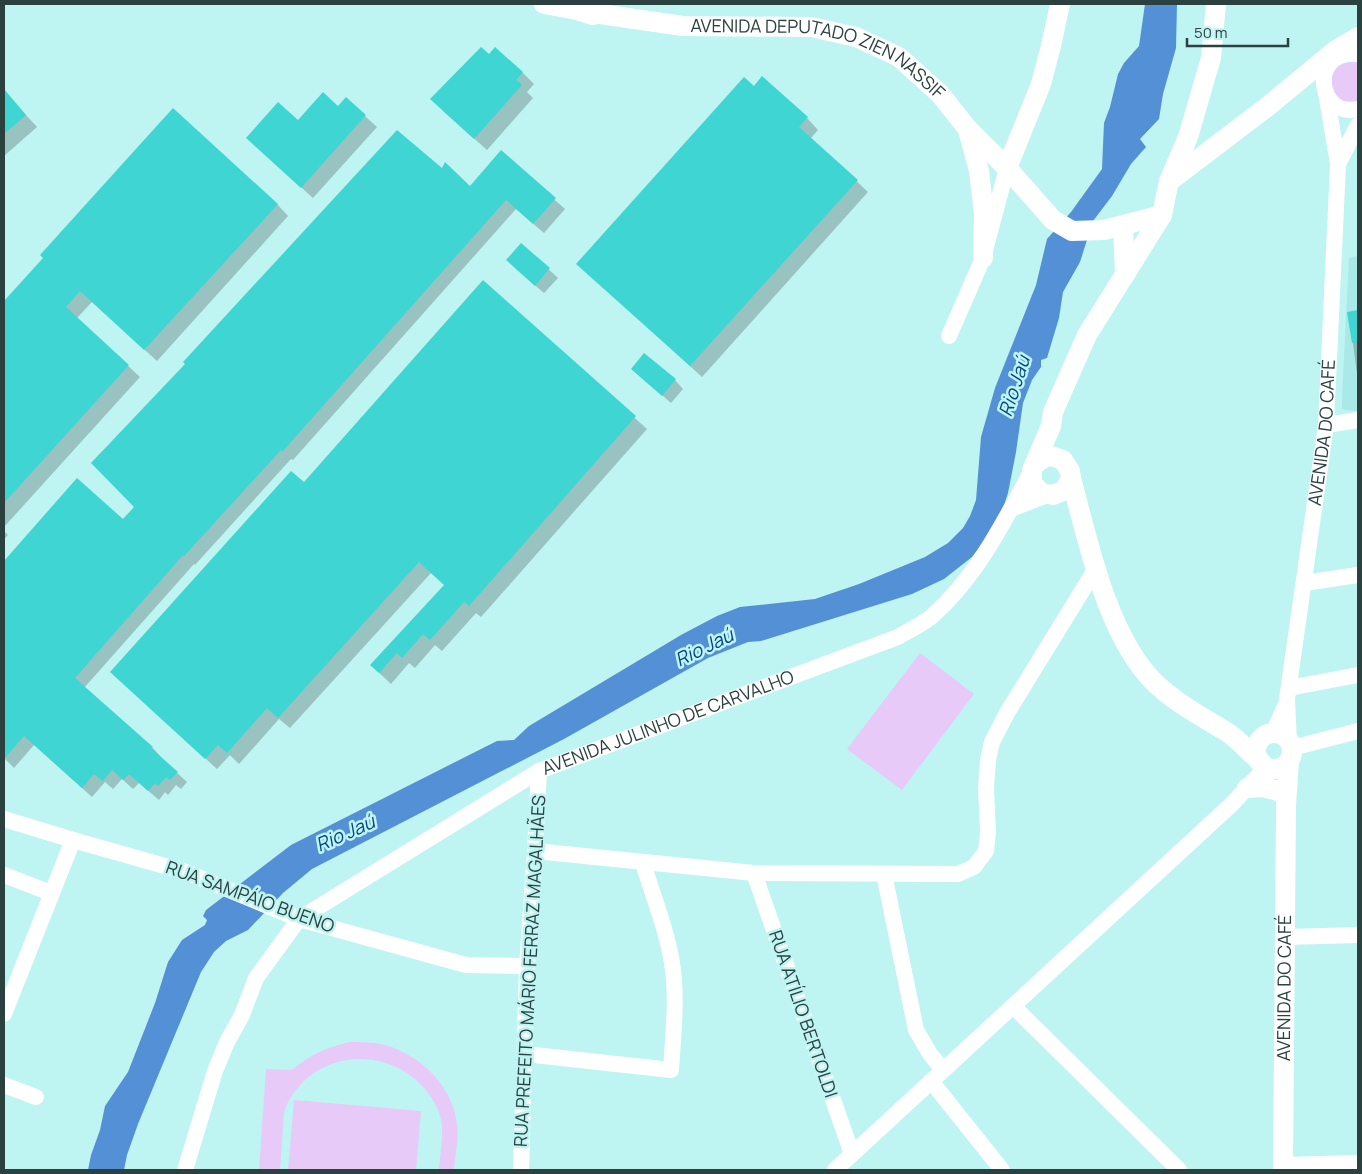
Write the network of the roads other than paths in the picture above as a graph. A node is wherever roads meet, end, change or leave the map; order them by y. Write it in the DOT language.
graph roads {
  1 [pos="544,4"];
  2 [pos="566,4"];
  3 [pos="1060,4"];
  4 [pos="1216,4"];
  5 [pos="593,13"];
  6 [pos="1356,49"];
  7 [pos="1326,93"];
  8 [pos="1358,109"];
  9 [pos="1358,125"];
  10 [pos="967,128"];
  11 [pos="1338,164"];
  12 [pos="1013,175"];
  13 [pos="1170,181"];
  14 [pos="1162,215"];
  15 [pos="1123,226"];
  16 [pos="983,258"];
  17 [pos="1125,274"];
  18 [pos="950,336"];
  19 [pos="1052,419"];
  20 [pos="1358,420"];
  21 [pos="1326,425"];
  22 [pos="1033,467"];
  23 [pos="1068,470"];
  24 [pos="1050,495"];
  25 [pos="1011,509"];
  26 [pos="1084,525"];
  27 [pos="1095,570"];
  28 [pos="1358,575"];
  29 [pos="1304,583"];
  30 [pos="1358,675"];
  31 [pos="1288,694"];
  32 [pos="1358,730"];
  33 [pos="1276,752"];
  34 [pos="539,771"];
  35 [pos="1248,788"];
  36 [pos="1284,799"];
  37 [pos="4,819"];
  38 [pos="73,840"];
  39 [pos="535,851"];
  40 [pos="643,863"];
  41 [pos="754,873"];
  42 [pos="884,874"];
  43 [pos="4,875"];
  44 [pos="51,893"];
  45 [pos="299,919"];
  46 [pos="1358,935"];
  47 [pos="1286,937"];
  48 [pos="527,966"];
  49 [pos="1013,1006"];
  50 [pos="4,1014"];
  51 [pos="525,1054"];
  52 [pos="943,1070"];
  53 [pos="931,1082"];
  54 [pos="4,1085"];
  55 [pos="36,1097"];
  56 [pos="852,1154"];
  57 [pos="1358,1163"];
  58 [pos="1283,1167"];
  59 [pos="185,1170"];
  60 [pos="520,1170"];
  61 [pos="835,1170"];
  62 [pos="1002,1170"];
  63 [pos="1179,1170"];
  1 -- 5 [label="main road, AVENIDA DEPUTADO ZIEN NASSIF"];
  2 -- 5 [label="highway"];
  3 -- 12 [label="main road"];
  4 -- 13 [label="main road, AVENIDA JULINHO DE CARVALHO"];
  5 -- 10 [label="main road, AVENIDA DEPUTADO ZIEN NASSIF"];
  6 -- 7 [label="street, AVENIDA DO CAFÉ"];
  6 -- 13 [label="main road"];
  7 -- 8 [label="street"];
  7 -- 11 [label="street, AVENIDA DO CAFÉ"];
  9 -- 11 [label="street, AVENIDA DO CAFÉ"];
  10 -- 12 [label="main road, AVENIDA DEPUTADO ZIEN NASSIF"];
  10 -- 16 [label="main road"];
  11 -- 21 [label="street, AVENIDA DO CAFÉ"];
  12 -- 15 [label="main road, AVENIDA DEPUTADO ZIEN NASSIF"];
  12 -- 16 [label="street"];
  13 -- 14 [label="main road, AVENIDA JULINHO DE CARVALHO"];
  14 -- 15 [label="main road, AVENIDA DEPUTADO ZIEN NASSIF"];
  14 -- 17 [label="main road, AVENIDA JULINHO DE CARVALHO"];
  15 -- 17 [label="main road"];
  16 -- 18 [label="street"];
  17 -- 19 [label="main road, AVENIDA JULINHO DE CARVALHO"];
  19 -- 22 [label="main road, AVENIDA JULINHO DE CARVALHO"];
  19 -- 23 [label="main road"];
  20 -- 21 [label="street"];
  21 -- 29 [label="street, AVENIDA DO CAFÉ"];
  22 -- 23 [label="main road"];
  22 -- 24 [label="main road"];
  22 -- 25 [label="street, AVENIDA JULINHO DE CARVALHO"];
  23 -- 24 [label="main road"];
  23 -- 26 [label="main road"];
  24 -- 25 [label="street"];
  24 -- 26 [label="main road"];
  25 -- 34 [label="street, AVENIDA JULINHO DE CARVALHO"];
  26 -- 27 [label="main road"];
  27 -- 33 [label="main road"];
  27 -- 42 [label="street"];
  28 -- 29 [label="street"];
  29 -- 31 [label="street, AVENIDA DO CAFÉ"];
  30 -- 31 [label="street"];
  31 -- 33 [label="street, AVENIDA DO CAFÉ"];
  32 -- 33 [label="street"];
  33 -- 35 [label="street"];
  33 -- 36 [label="main road, AVENIDA DO CAFÉ"];
  34 -- 39 [label="street, RUA PREFEITO MÁRIO FERRAZ MAGALHÃES"];
  34 -- 45 [label="street, AVENIDA JULINHO DE CARVALHO"];
  35 -- 36 [label="main road"];
  35 -- 49 [label="street"];
  36 -- 47 [label="main road, AVENIDA DO CAFÉ"];
  37 -- 38 [label="street, RUA SAMPÁIO BUENO"];
  38 -- 44 [label="street"];
  38 -- 45 [label="street, RUA SAMPÁIO BUENO"];
  39 -- 40 [label="street"];
  39 -- 48 [label="street, RUA PREFEITO MÁRIO FERRAZ MAGALHÃES"];
  40 -- 41 [label="street"];
  40 -- 51 [label="street"];
  41 -- 42 [label="street"];
  41 -- 56 [label="street, RUA ATÍLIO BERTOLDI"];
  42 -- 52 [label="street"];
  43 -- 44 [label="street"];
  44 -- 50 [label="street"];
  45 -- 48 [label="street, RUA SAMPÁIO BUENO"];
  45 -- 59 [label="street"];
  46 -- 47 [label="street"];
  47 -- 58 [label="main road, AVENIDA DO CAFÉ"];
  48 -- 51 [label="street, RUA PREFEITO MÁRIO FERRAZ MAGALHÃES"];
  49 -- 52 [label="street"];
  49 -- 63 [label="street"];
  51 -- 60 [label="street, RUA PREFEITO MÁRIO FERRAZ MAGALHÃES"];
  52 -- 53 [label="street"];
  53 -- 56 [label="street"];
  53 -- 62 [label="street"];
  54 -- 55 [label="street"];
  56 -- 61 [label="street"];
  57 -- 58 [label="street"];
}
